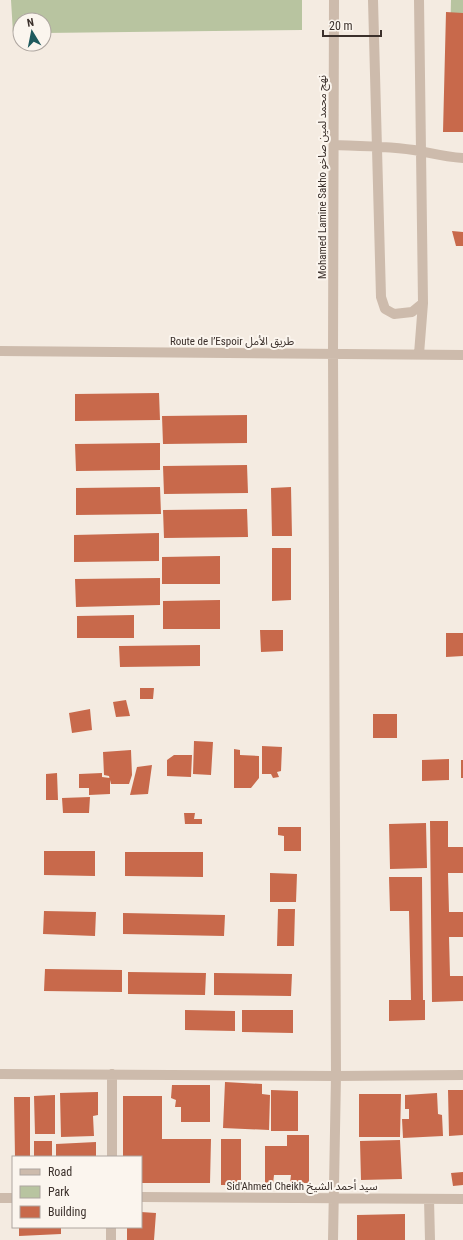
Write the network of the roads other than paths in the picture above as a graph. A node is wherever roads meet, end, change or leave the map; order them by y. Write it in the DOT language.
graph roads {
  1 [pos="334,0"];
  2 [pos="373,0"];
  3 [pos="419,0"];
  4 [pos="334,145"];
  5 [pos="376,146"];
  6 [pos="420,151"];
  7 [pos="463,158"];
  8 [pos="423,303"];
  9 [pos="0,351"];
  10 [pos="333,353"];
  11 [pos="419,354"];
  12 [pos="463,355"];
  13 [pos="0,1074"];
  14 [pos="112,1074"];
  15 [pos="463,1075"];
  16 [pos="336,1076"];
  17 [pos="112,1156"];
  18 [pos="142,1197"];
  19 [pos="0,1198"];
  20 [pos="12,1198"];
  21 [pos="333,1198"];
  22 [pos="429,1199"];
  23 [pos="463,1199"];
  24 [pos="111,1228"];
  25 [pos="111,1240"];
  26 [pos="333,1240"];
  27 [pos="430,1240"];
  1 -- 4 [label="street, Mohamed Lamine Sakho نهج محمد لمين صاخو"];
  2 -- 5 [label="street"];
  3 -- 6 [label="street"];
  4 -- 5 [label="street"];
  4 -- 10 [label="street, Mohamed Lamine Sakho نهج محمد لمين صاخو"];
  5 -- 6 [label="street"];
  5 -- 8 [label="street"];
  6 -- 7 [label="street"];
  6 -- 8 [label="street"];
  8 -- 11 [label="street"];
  9 -- 10 [label="street, Route de l’Espoir طريق الأمل"];
  10 -- 11 [label="street, Route de l’Espoir طريق الأمل"];
  10 -- 16 [label="street, Mohamed Lamine Sakho نهج محمد لمين صاخو"];
  11 -- 12 [label="street, Route de l’Espoir طريق الأمل"];
  13 -- 14 [label="street"];
  14 -- 16 [label="street"];
  14 -- 17 [label="street"];
  15 -- 16 [label="street"];
  16 -- 21 [label="street, Mohamed Lamine Sakho نهج محمد لمين صاخو"];
  18 -- 21 [label="street, Sid'Ahmed Cheikh سيد أحمد الشيخ"];
  19 -- 20 [label="street"];
  21 -- 22 [label="street, Sid'Ahmed Cheikh سيد أحمد الشيخ"];
  21 -- 26 [label="street, Mohamed Lamine Sakho نهج محمد لمين صاخو"];
  22 -- 23 [label="street, Sid'Ahmed Cheikh سيد أحمد الشيخ"];
  22 -- 27 [label="street"];
  24 -- 25 [label="street"];
}
